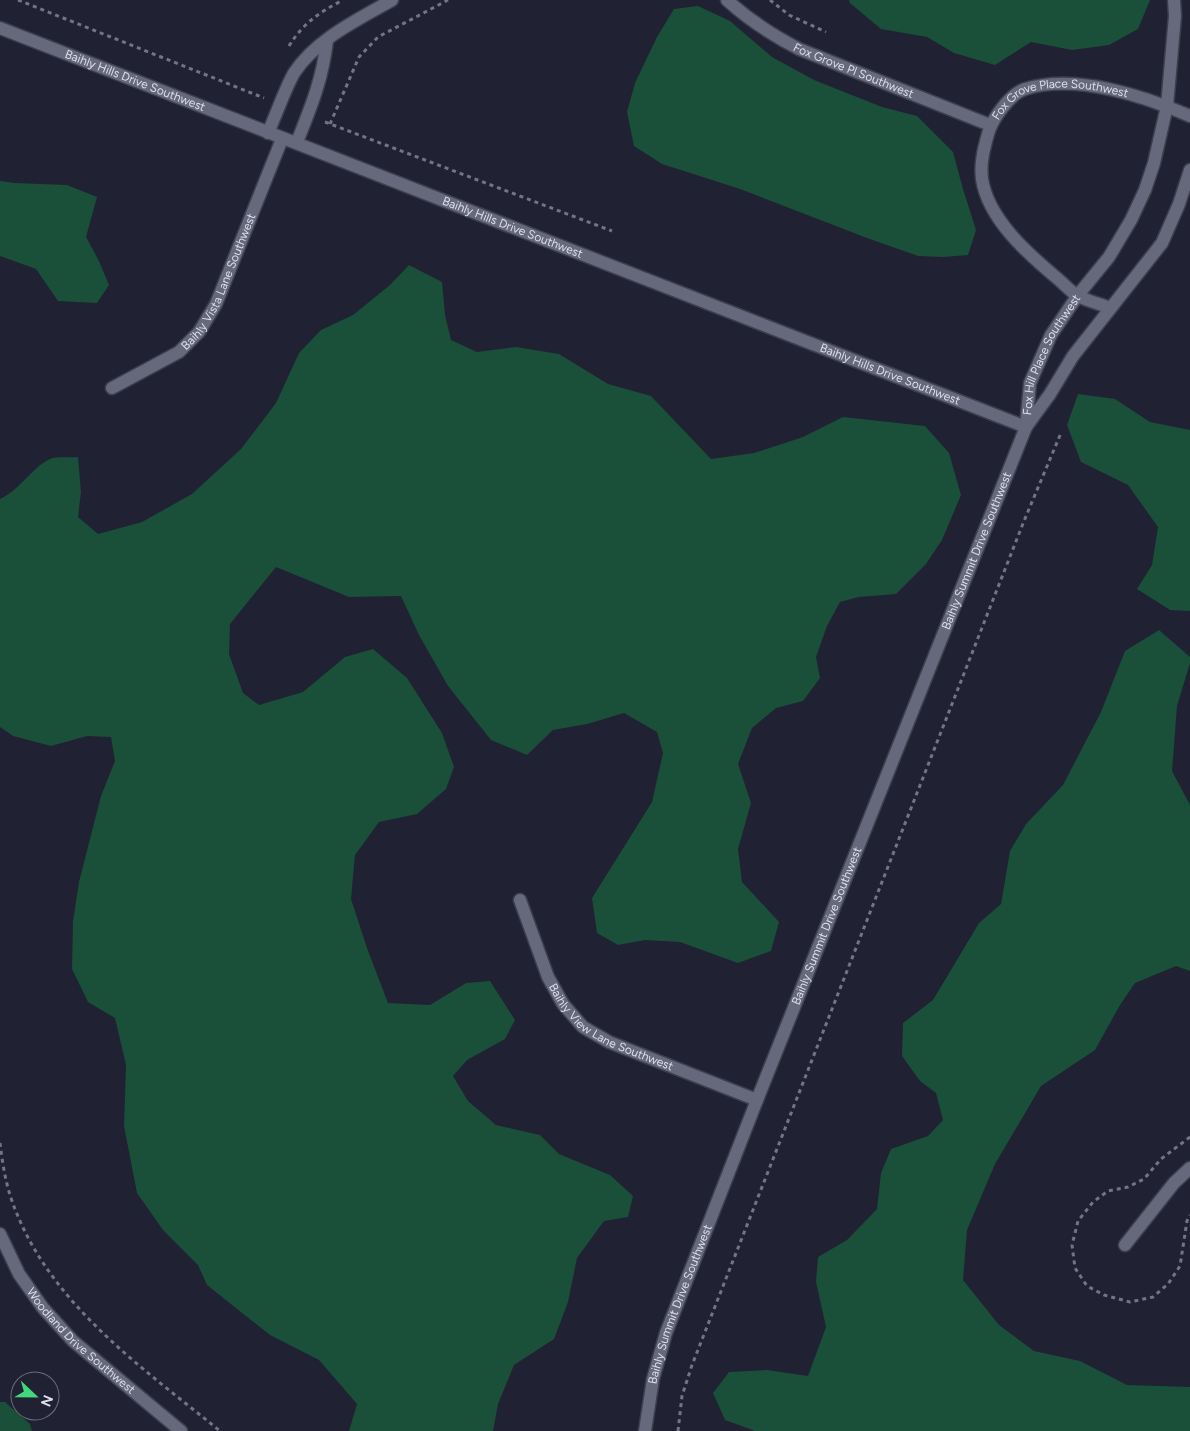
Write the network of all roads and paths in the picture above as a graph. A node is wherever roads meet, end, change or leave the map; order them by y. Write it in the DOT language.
graph roads {
  1 [pos="18,0"];
  2 [pos="392,0"];
  3 [pos="448,0"];
  4 [pos="728,0"];
  5 [pos="770,0"];
  6 [pos="1174,0"];
  7 [pos="0,28"];
  8 [pos="826,32"];
  9 [pos="327,40"];
  10 [pos="262,97"];
  11 [pos="1167,106"];
  12 [pos="1190,116"];
  13 [pos="990,125"];
  14 [pos="268,132"];
  15 [pos="282,138"];
  16 [pos="297,142"];
  17 [pos="1190,170"];
  18 [pos="612,231"];
  19 [pos="1078,296"];
  20 [pos="1110,308"];
  21 [pos="112,388"];
  22 [pos="1026,427"];
  23 [pos="1061,433"];
  24 [pos="520,900"];
  25 [pos="757,1100"];
  26 [pos="0,1143"];
  27 [pos="1190,1168"];
  28 [pos="0,1234"];
  29 [pos="1124,1245"];
  30 [pos="181,1431"];
  31 [pos="220,1431"];
  32 [pos="645,1431"];
  33 [pos="678,1431"];
  1 -- 10 [label="path"];
  2 -- 9 [label="street"];
  3 -- 18 [label="path"];
  4 -- 13 [label="street, Fox Grove Pl Southwest"];
  5 -- 8 [label="path"];
  6 -- 11 [label="street, Fox Hill Place Southwest"];
  7 -- 14 [label="street, Baihly Hills Drive Southwest"];
  9 -- 14 [label="street"];
  9 -- 16 [label="street"];
  11 -- 12 [label="street, Fox Grove Place Southwest"];
  11 -- 13 [label="street, Fox Grove Place Southwest"];
  11 -- 19 [label="street, Fox Hill Place Southwest"];
  13 -- 19 [label="street, Fox Grove Place Southwest"];
  14 -- 15 [label="street, Baihly Hills Drive Southwest"];
  15 -- 16 [label="street, Baihly Hills Drive Southwest"];
  15 -- 21 [label="street, Baihly Vista Lane Southwest"];
  16 -- 22 [label="street, Baihly Hills Drive Southwest"];
  17 -- 20 [label="street, Fox Hill Place Southwest"];
  19 -- 20 [label="street, Fox Grove Place Southwest"];
  19 -- 22 [label="street, Fox Hill Place Southwest"];
  20 -- 22 [label="street, Fox Hill Place Southwest"];
  22 -- 25 [label="street, Baihly Summit Drive Southwest"];
  23 -- 33 [label="path"];
  24 -- 25 [label="street, Baihly View Lane Southwest"];
  25 -- 32 [label="street, Baihly Summit Drive Southwest"];
  26 -- 31 [label="path"];
  27 -- 29 [label="street"];
  28 -- 30 [label="street, Woodland Drive Southwest"];
}
